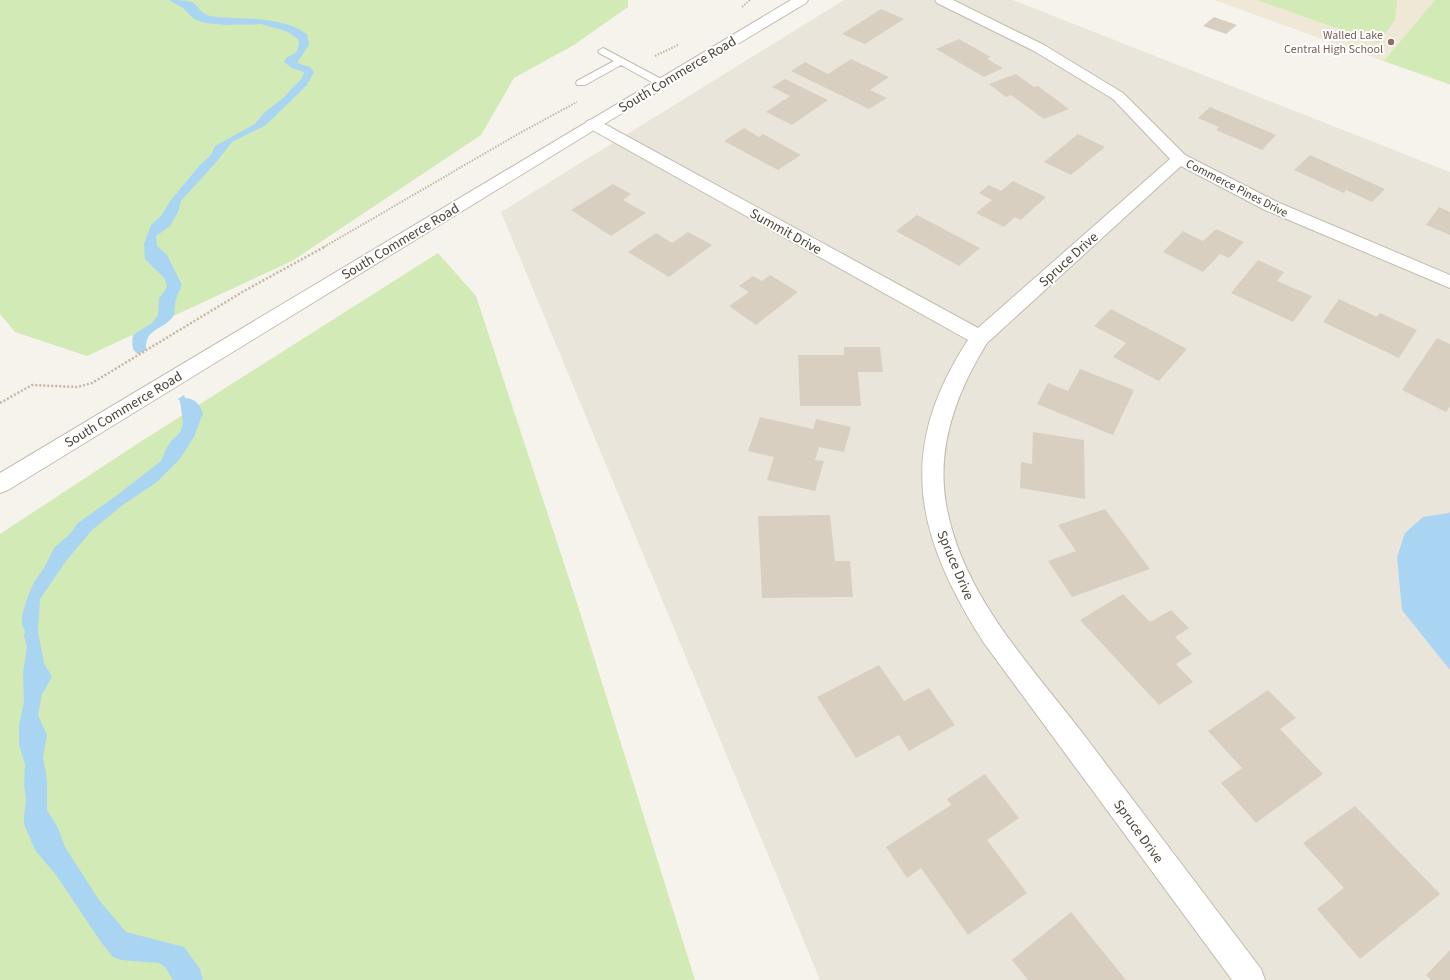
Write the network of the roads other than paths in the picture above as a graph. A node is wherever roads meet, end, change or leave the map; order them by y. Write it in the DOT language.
graph roads {
  1 [pos="801,0"];
  2 [pos="942,0"];
  3 [pos="603,51"];
  4 [pos="621,61"];
  5 [pos="582,83"];
  6 [pos="661,83"];
  7 [pos="593,124"];
  8 [pos="1179,159"];
  9 [pos="1450,282"];
  10 [pos="980,338"];
  11 [pos="0,484"];
  12 [pos="1250,980"];
  1 -- 6 [label="street, South Commerce Road"];
  2 -- 8 [label="street, Commerce Pines Drive"];
  3 -- 4 [label="lane"];
  4 -- 5 [label="lane"];
  4 -- 6 [label="lane"];
  6 -- 7 [label="street, South Commerce Road"];
  7 -- 10 [label="street, Summit Drive"];
  7 -- 11 [label="street, South Commerce Road"];
  8 -- 9 [label="street, Commerce Pines Drive"];
  8 -- 10 [label="street, Spruce Drive"];
  10 -- 12 [label="street, Spruce Drive"];
}
